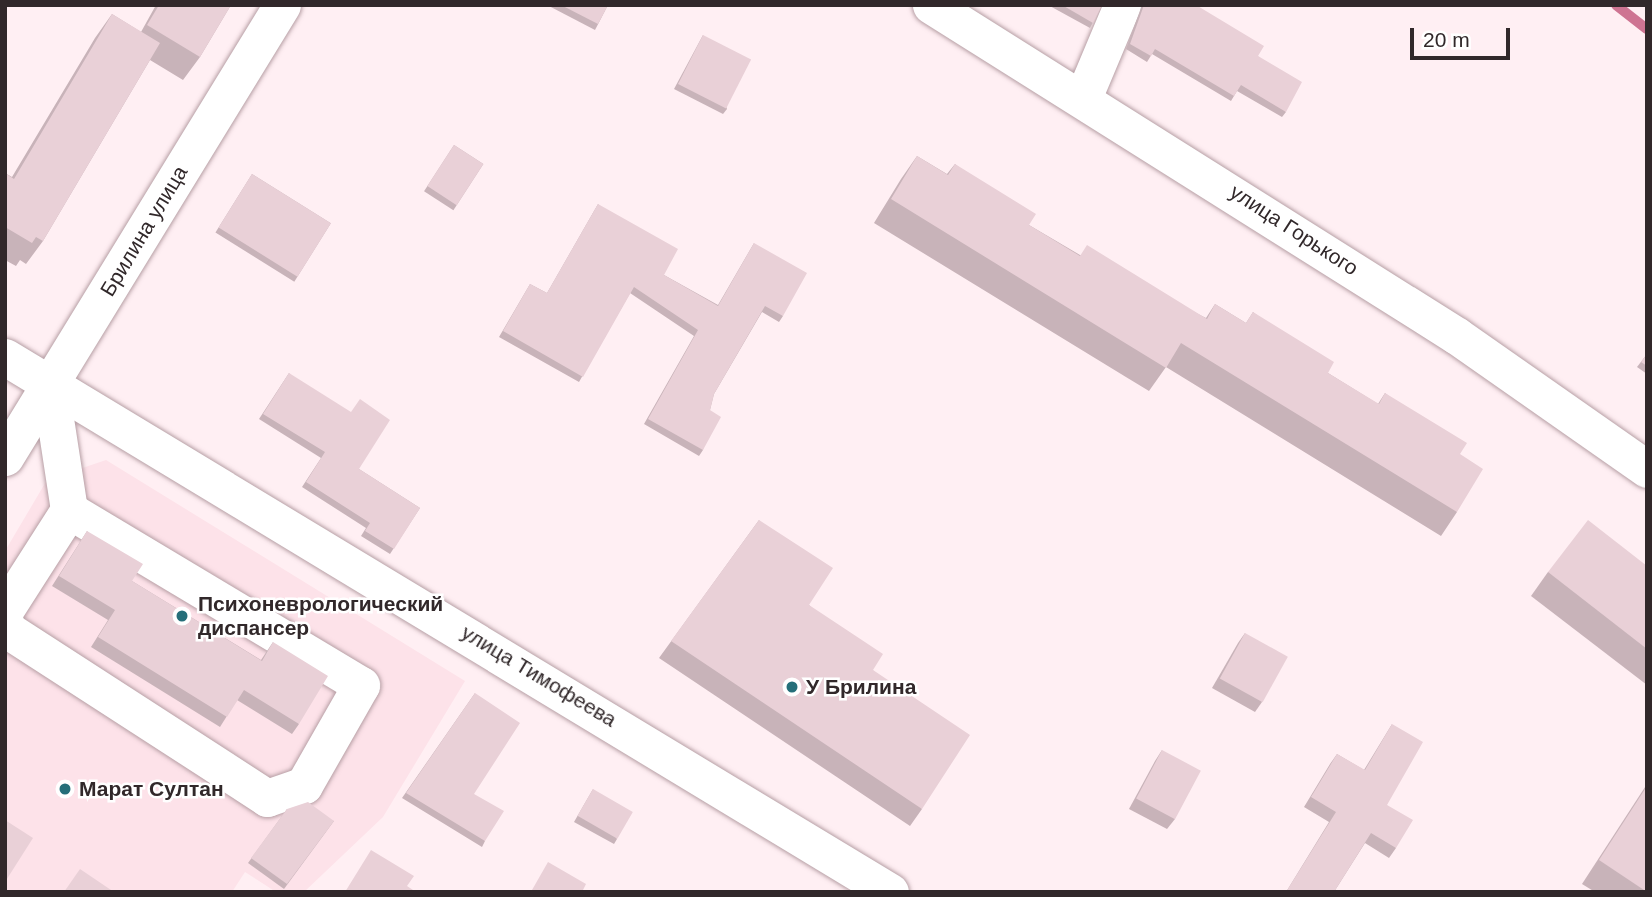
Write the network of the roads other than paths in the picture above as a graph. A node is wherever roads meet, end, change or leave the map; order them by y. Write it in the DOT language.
graph roads {
  1 [pos="282,5"];
  2 [pos="1122,5"];
  3 [pos="952,11"];
  4 [pos="1083,98"];
  5 [pos="5,357"];
  6 [pos="50,386"];
  7 [pos="5,457"];
  8 [pos="1647,469"];
  9 [pos="69,510"];
  10 [pos="5,610"];
  11 [pos="5,622"];
  12 [pos="890,892"];
  1 -- 6 [label="street, Брилина улица"];
  2 -- 4 [label="street"];
  3 -- 4 [label="street, улица Горького"];
  4 -- 8 [label="street, улица Горького"];
  5 -- 6 [label="street, улица Тимофеева"];
  6 -- 7 [label="street, Брилина улица"];
  6 -- 9 [label="street"];
  6 -- 12 [label="street, улица Тимофеева"];
  9 -- 10 [label="street"];
  9 -- 11 [label="street"];
}
